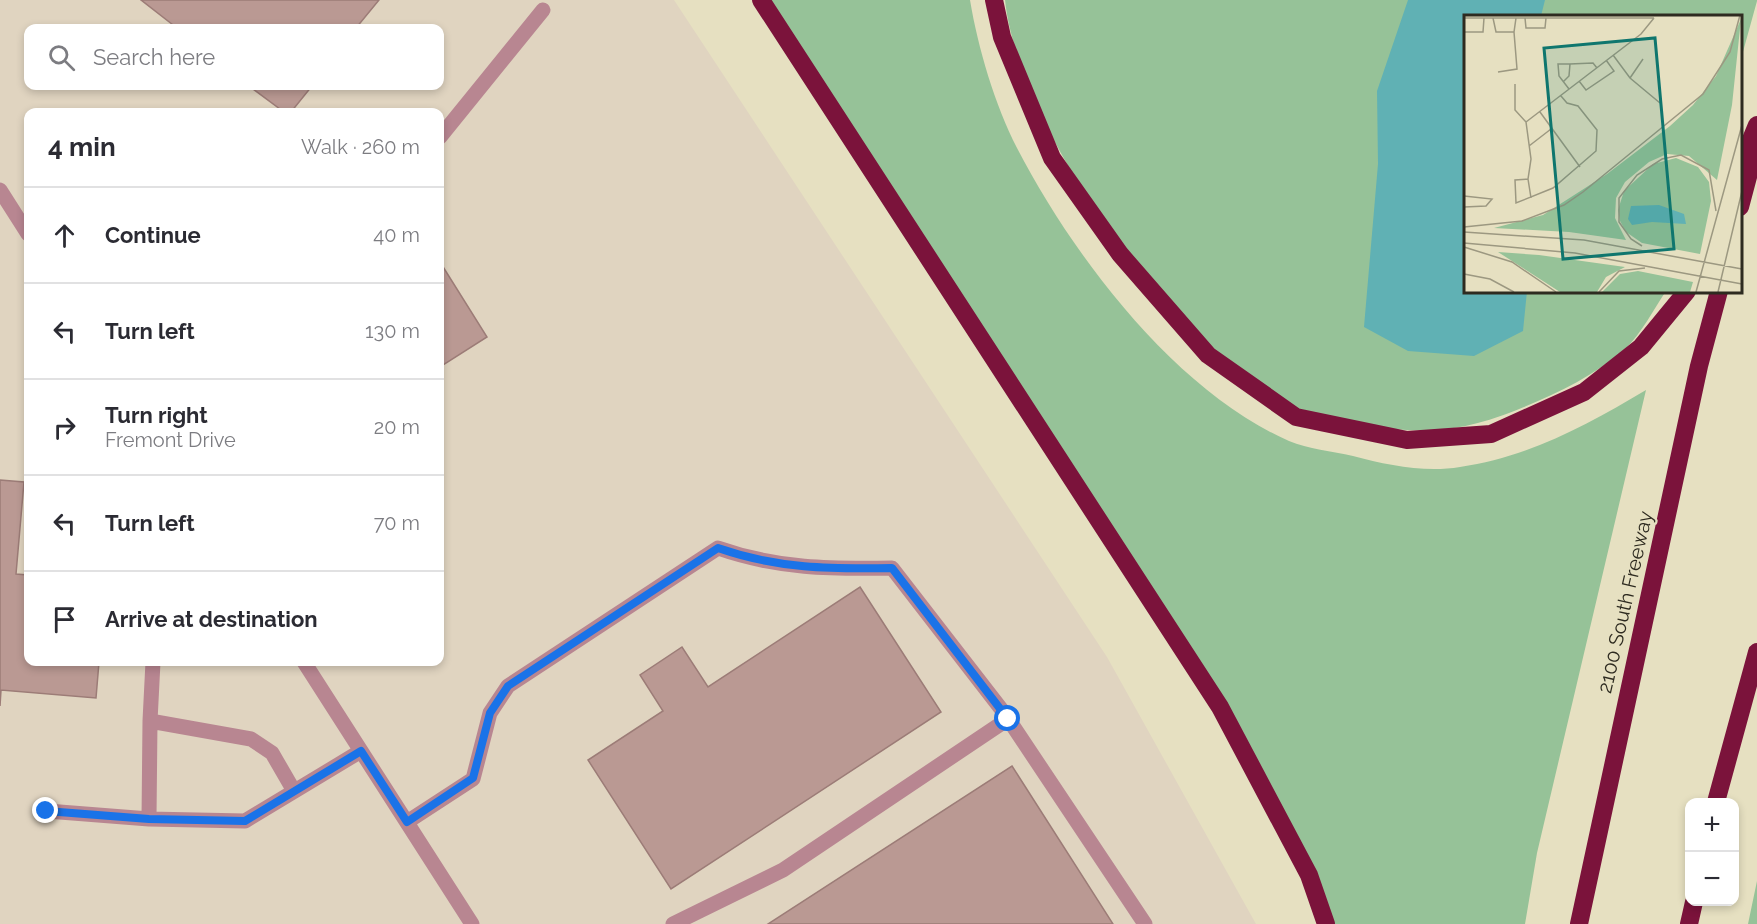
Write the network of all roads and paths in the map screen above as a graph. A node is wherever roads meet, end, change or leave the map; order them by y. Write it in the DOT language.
graph roads {
  1 [pos="761,0"];
  2 [pos="994,0"];
  3 [pos="543,10"];
  4 [pos="1757,125"];
  5 [pos="444,132"];
  6 [pos="1757,143"];
  7 [pos="1742,161"];
  8 [pos="0,190"];
  9 [pos="1742,199"];
  10 [pos="24,228"];
  11 [pos="1686,292"];
  12 [pos="1719,292"];
  13 [pos="1757,652"];
  14 [pos="153,666"];
  15 [pos="306,666"];
  16 [pos="1008,719"];
  17 [pos="150,721"];
  18 [pos="361,751"];
  19 [pos="294,791"];
  20 [pos="1717,798"];
  21 [pos="46,811"];
  22 [pos="149,819"];
  23 [pos="407,822"];
  24 [pos="1693,906"];
  25 [pos="472,924"];
  26 [pos="675,924"];
  27 [pos="1145,924"];
  28 [pos="1326,924"];
  29 [pos="1579,924"];
  30 [pos="1689,924"];
  1 -- 28 [label="highway"];
  2 -- 11 [label="highway"];
  3 -- 5 [label="street"];
  4 -- 7 [label="highway"];
  6 -- 9 [label="highway"];
  8 -- 10 [label="street"];
  12 -- 29 [label="highway, 2100 South Freeway"];
  13 -- 20 [label="highway"];
  14 -- 17 [label="street"];
  15 -- 18 [label="street"];
  16 -- 23 [label="street"];
  16 -- 26 [label="street"];
  16 -- 27 [label="street"];
  17 -- 19 [label="street"];
  17 -- 22 [label="street"];
  18 -- 19 [label="street"];
  18 -- 23 [label="street"];
  19 -- 22 [label="street"];
  21 -- 22 [label="street"];
  23 -- 25 [label="street"];
  24 -- 30 [label="highway"];
}
